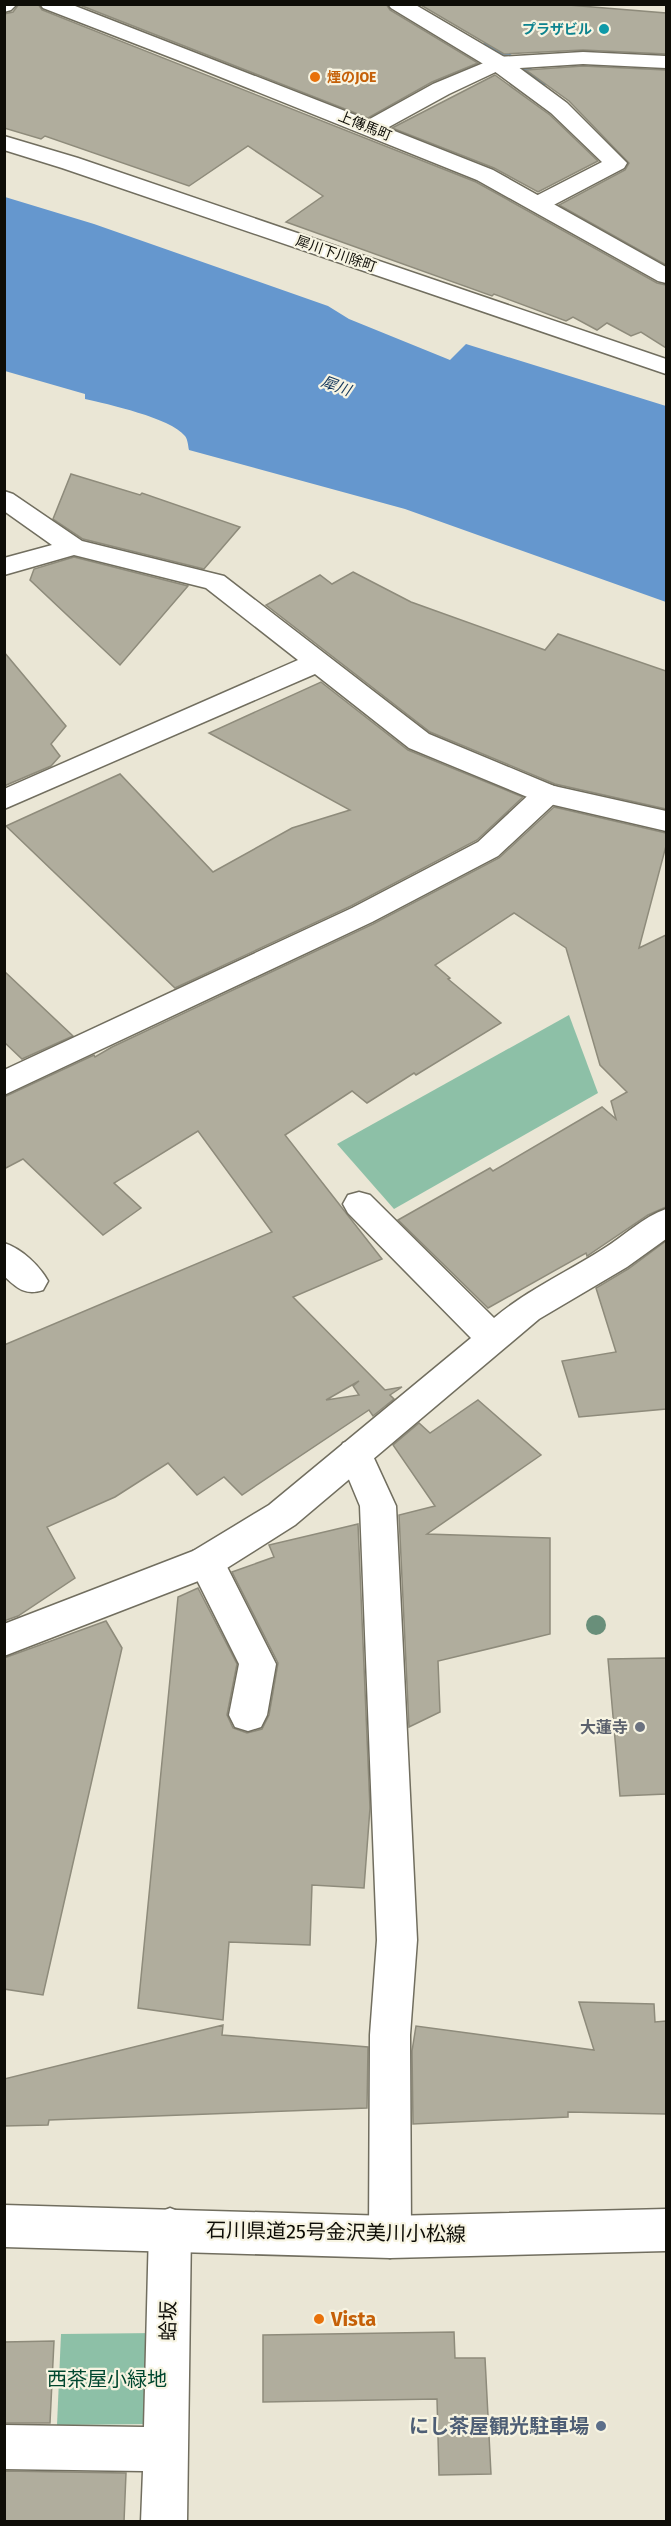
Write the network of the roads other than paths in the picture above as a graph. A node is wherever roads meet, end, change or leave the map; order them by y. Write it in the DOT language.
graph roads {
  1 [pos="50,4"];
  2 [pos="398,4"];
  3 [pos="666,62"];
  4 [pos="502,63"];
  5 [pos="371,128"];
  6 [pos="4,142"];
  7 [pos="537,204"];
  8 [pos="666,276"];
  9 [pos="666,368"];
  10 [pos="4,499"];
  11 [pos="73,547"];
  12 [pos="4,567"];
  13 [pos="316,663"];
  14 [pos="8,793"];
  15 [pos="547,794"];
  16 [pos="666,821"];
  17 [pos="4,1084"];
  18 [pos="359,1204"];
  19 [pos="666,1222"];
  20 [pos="4,1256"];
  21 [pos="31,1281"];
  22 [pos="492,1338"];
  23 [pos="355,1453"];
  24 [pos="206,1562"];
  25 [pos="4,1640"];
  26 [pos="248,1715"];
  27 [pos="4,2226"];
  28 [pos="170,2229"];
  29 [pos="666,2230"];
  30 [pos="390,2237"];
  31 [pos="4,2447"];
  32 [pos="166,2450"];
  33 [pos="164,2522"];
  1 -- 5 [label="street, 上傳馬町"];
  2 -- 4 [label="street"];
  3 -- 4 [label="street"];
  4 -- 5 [label="street"];
  4 -- 7 [label="street"];
  5 -- 7 [label="street, 上傳馬町"];
  6 -- 9 [label="street, 犀川下川除町"];
  7 -- 8 [label="street, 上傳馬町"];
  10 -- 11 [label="street"];
  11 -- 12 [label="street"];
  11 -- 13 [label="street"];
  13 -- 14 [label="street"];
  13 -- 15 [label="street"];
  15 -- 16 [label="street"];
  15 -- 17 [label="street"];
  18 -- 22 [label="street"];
  19 -- 22 [label="street"];
  20 -- 21 [label="street"];
  22 -- 23 [label="street"];
  23 -- 24 [label="street"];
  23 -- 30 [label="street"];
  24 -- 25 [label="street"];
  24 -- 26 [label="street"];
  27 -- 28 [label="street, 石川県道25号金沢美川小松線"];
  28 -- 30 [label="street, 石川県道25号金沢美川小松線"];
  28 -- 32 [label="street, 蛤坂"];
  29 -- 30 [label="street, 石川県道25号金沢美川小松線"];
  31 -- 32 [label="street"];
  32 -- 33 [label="street, 蛤坂"];
}
